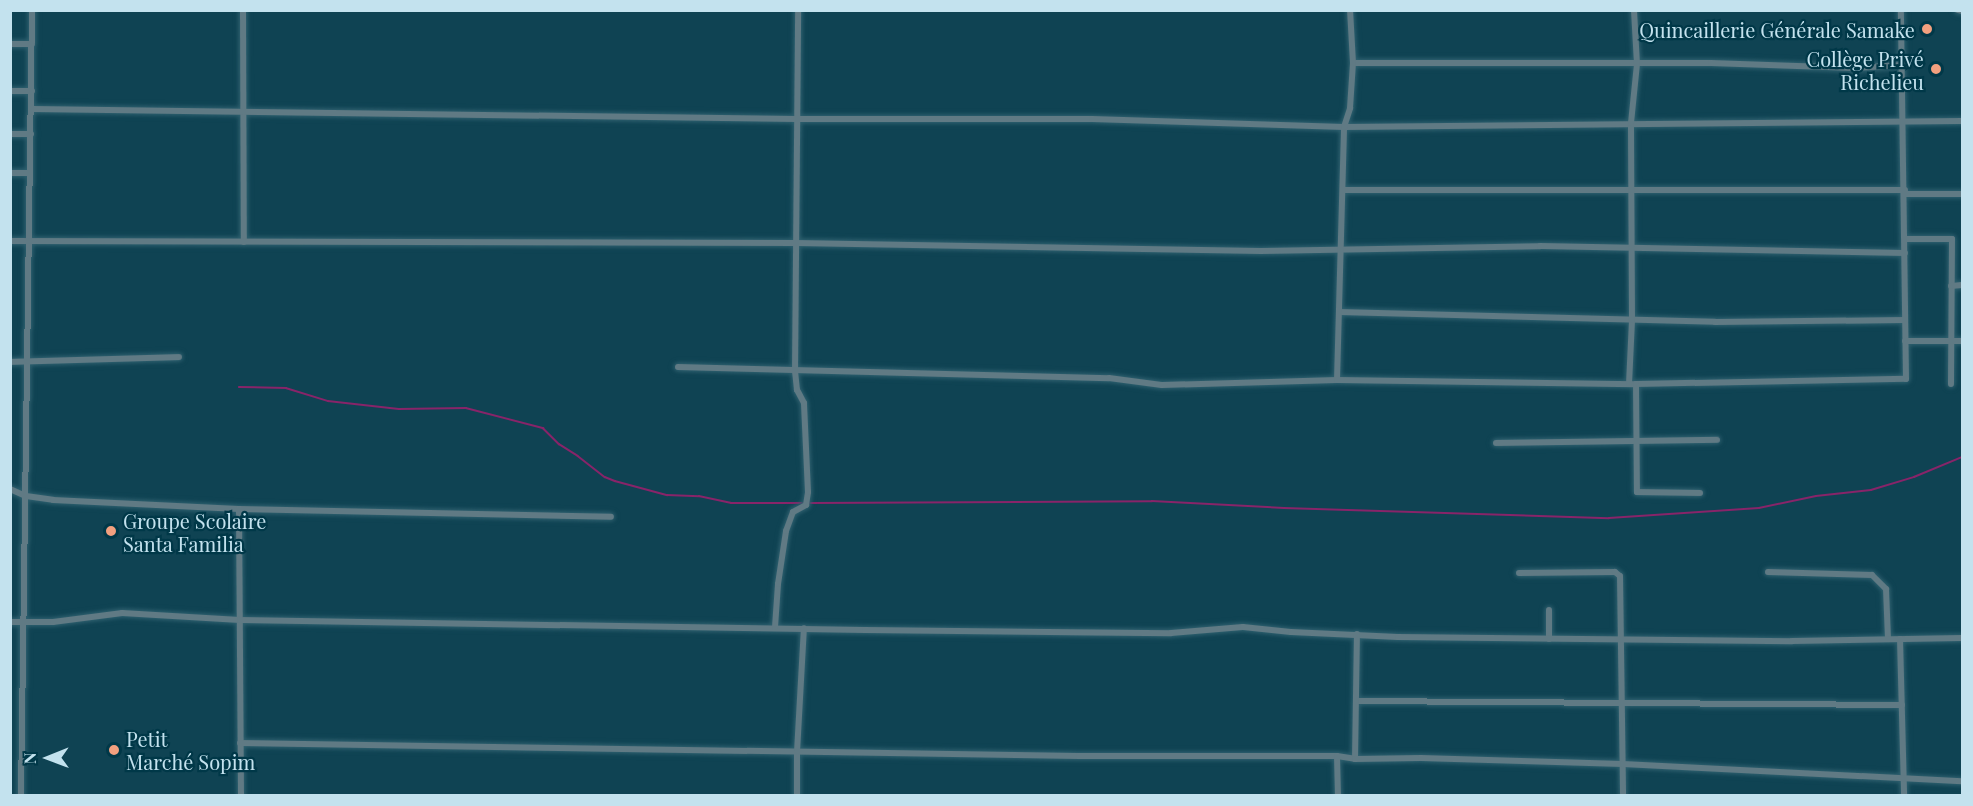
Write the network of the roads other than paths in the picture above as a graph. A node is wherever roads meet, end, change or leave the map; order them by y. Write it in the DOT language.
graph roads {
  1 [pos="32,10"];
  2 [pos="243,10"];
  3 [pos="798,10"];
  4 [pos="1350,10"];
  5 [pos="1634,10"];
  6 [pos="1901,10"];
  7 [pos="10,44"];
  8 [pos="32,44"];
  9 [pos="1353,63"];
  10 [pos="1637,64"];
  11 [pos="1901,65"];
  12 [pos="10,90"];
  13 [pos="32,91"];
  14 [pos="32,109"];
  15 [pos="243,112"];
  16 [pos="796,120"];
  17 [pos="1901,121"];
  18 [pos="1962,121"];
  19 [pos="1631,123"];
  20 [pos="1344,127"];
  21 [pos="10,134"];
  22 [pos="31,134"];
  23 [pos="10,173"];
  24 [pos="30,173"];
  25 [pos="1343,189"];
  26 [pos="1630,191"];
  27 [pos="1905,192"];
  28 [pos="1962,194"];
  29 [pos="1905,239"];
  30 [pos="10,241"];
  31 [pos="28,241"];
  32 [pos="244,242"];
  33 [pos="796,243"];
  34 [pos="1341,248"];
  35 [pos="1632,248"];
  36 [pos="1905,253"];
  37 [pos="1962,285"];
  38 [pos="1951,286"];
  39 [pos="1339,312"];
  40 [pos="1632,320"];
  41 [pos="1905,320"];
  42 [pos="1905,341"];
  43 [pos="1951,341"];
  44 [pos="1962,341"];
  45 [pos="179,357"];
  46 [pos="10,362"];
  47 [pos="27,362"];
  48 [pos="678,367"];
  49 [pos="795,370"];
  50 [pos="1337,380"];
  51 [pos="1633,384"];
  52 [pos="1951,384"];
  53 [pos="1717,440"];
  54 [pos="1636,441"];
  55 [pos="1496,443"];
  56 [pos="10,489"];
  57 [pos="1700,493"];
  58 [pos="26,496"];
  59 [pos="239,509"];
  60 [pos="612,518"];
  61 [pos="1768,572"];
  62 [pos="1519,573"];
  63 [pos="1549,610"];
  64 [pos="240,620"];
  65 [pos="10,622"];
  66 [pos="24,622"];
  67 [pos="775,627"];
  68 [pos="804,628"];
  69 [pos="1357,634"];
  70 [pos="1962,638"];
  71 [pos="1549,639"];
  72 [pos="1620,639"];
  73 [pos="1888,639"];
  74 [pos="1900,639"];
  75 [pos="1358,701"];
  76 [pos="1621,703"];
  77 [pos="1902,705"];
  78 [pos="240,743"];
  79 [pos="797,752"];
  80 [pos="1336,756"];
  81 [pos="1355,759"];
  82 [pos="1623,764"];
  83 [pos="1905,779"];
  84 [pos="1962,781"];
  85 [pos="21,795"];
  86 [pos="241,795"];
  87 [pos="797,795"];
  88 [pos="1338,795"];
  89 [pos="1623,795"];
  90 [pos="1904,795"];
  1 -- 8 [label="street"];
  2 -- 15 [label="street"];
  3 -- 16 [label="street"];
  4 -- 9 [label="street"];
  5 -- 10 [label="street"];
  6 -- 11 [label="street"];
  7 -- 8 [label="street"];
  8 -- 13 [label="street"];
  9 -- 10 [label="street"];
  9 -- 20 [label="street"];
  10 -- 11 [label="street"];
  10 -- 19 [label="street"];
  11 -- 17 [label="street"];
  12 -- 13 [label="street"];
  13 -- 14 [label="street"];
  14 -- 15 [label="street"];
  14 -- 22 [label="street"];
  15 -- 16 [label="street"];
  15 -- 32 [label="street"];
  16 -- 20 [label="street"];
  16 -- 33 [label="street"];
  17 -- 18 [label="street"];
  17 -- 19 [label="street"];
  17 -- 27 [label="street"];
  19 -- 20 [label="street"];
  19 -- 26 [label="street"];
  20 -- 25 [label="street"];
  21 -- 22 [label="street"];
  22 -- 24 [label="street"];
  23 -- 24 [label="street"];
  24 -- 31 [label="street"];
  25 -- 26 [label="street"];
  25 -- 34 [label="street"];
  26 -- 27 [label="street"];
  26 -- 35 [label="street"];
  27 -- 28 [label="street"];
  27 -- 29 [label="street"];
  29 -- 36 [label="street"];
  29 -- 38 [label="street"];
  30 -- 31 [label="street"];
  31 -- 32 [label="street"];
  31 -- 47 [label="street"];
  32 -- 33 [label="street"];
  33 -- 34 [label="street"];
  33 -- 49 [label="street"];
  34 -- 35 [label="street"];
  34 -- 39 [label="street"];
  35 -- 36 [label="street"];
  35 -- 40 [label="street"];
  36 -- 41 [label="street"];
  37 -- 38 [label="street"];
  38 -- 43 [label="street"];
  39 -- 40 [label="street"];
  39 -- 50 [label="street"];
  40 -- 41 [label="street"];
  40 -- 51 [label="street"];
  41 -- 42 [label="street"];
  42 -- 43 [label="street"];
  42 -- 51 [label="street"];
  43 -- 44 [label="street"];
  43 -- 52 [label="street"];
  45 -- 47 [label="street"];
  46 -- 47 [label="street"];
  47 -- 58 [label="street"];
  48 -- 49 [label="street"];
  49 -- 50 [label="street"];
  49 -- 67 [label="street"];
  50 -- 51 [label="street"];
  51 -- 54 [label="street"];
  53 -- 54 [label="street"];
  54 -- 55 [label="street"];
  54 -- 57 [label="street"];
  56 -- 58 [label="street"];
  58 -- 59 [label="street"];
  58 -- 66 [label="street"];
  59 -- 60 [label="street"];
  59 -- 64 [label="street"];
  61 -- 73 [label="street"];
  62 -- 72 [label="street"];
  63 -- 71 [label="street"];
  64 -- 66 [label="street"];
  64 -- 67 [label="street"];
  64 -- 78 [label="street"];
  65 -- 66 [label="street"];
  66 -- 85 [label="street"];
  67 -- 68 [label="street"];
  68 -- 69 [label="street"];
  68 -- 79 [label="street"];
  69 -- 71 [label="street"];
  69 -- 75 [label="street"];
  70 -- 74 [label="street"];
  71 -- 72 [label="street"];
  72 -- 73 [label="street"];
  72 -- 76 [label="street"];
  73 -- 74 [label="street"];
  74 -- 77 [label="street"];
  75 -- 76 [label="street"];
  75 -- 81 [label="street"];
  76 -- 77 [label="street"];
  76 -- 82 [label="street"];
  77 -- 83 [label="street"];
  78 -- 79 [label="street"];
  78 -- 86 [label="street"];
  79 -- 80 [label="street"];
  79 -- 87 [label="street"];
  80 -- 81 [label="street"];
  80 -- 88 [label="street"];
  81 -- 82 [label="street"];
  82 -- 83 [label="street"];
  82 -- 89 [label="street"];
  83 -- 84 [label="street"];
  83 -- 90 [label="street"];
}
